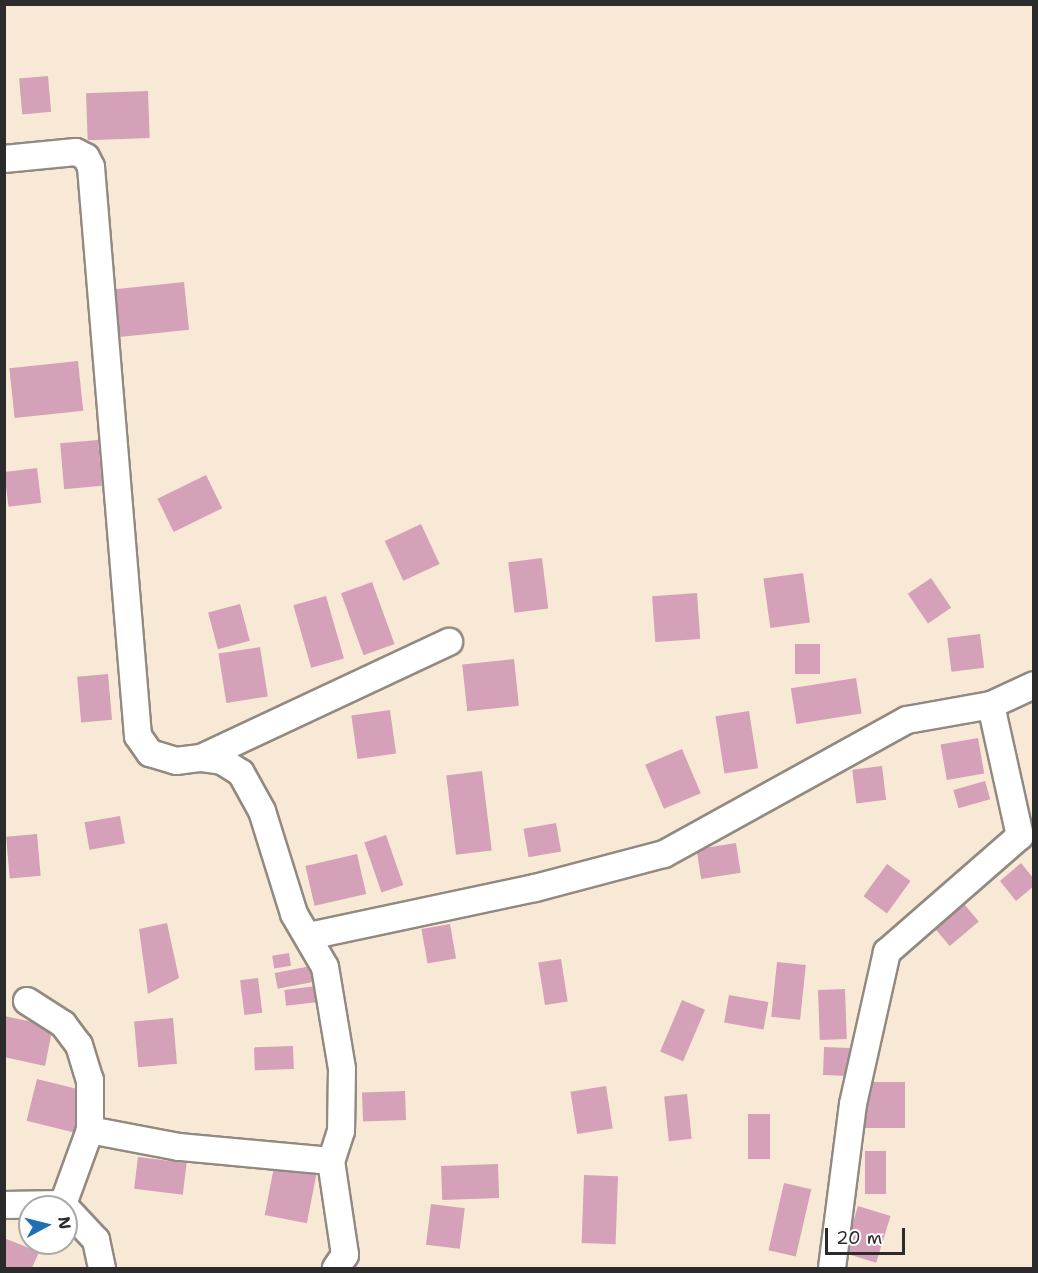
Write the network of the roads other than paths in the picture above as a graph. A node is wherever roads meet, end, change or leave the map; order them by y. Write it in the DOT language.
graph roads {
  1 [pos="4,159"];
  2 [pos="450,642"];
  3 [pos="1034,685"];
  4 [pos="991,705"];
  5 [pos="201,758"];
  6 [pos="309,936"];
  7 [pos="27,1001"];
  8 [pos="90,1130"];
  9 [pos="331,1161"];
  10 [pos="69,1195"];
  11 [pos="78,1220"];
  12 [pos="102,1269"];
  13 [pos="336,1269"];
  14 [pos="832,1269"];
  1 -- 5 [label="street"];
  2 -- 5 [label="street"];
  3 -- 4 [label="street"];
  4 -- 6 [label="street"];
  4 -- 14 [label="street"];
  5 -- 6 [label="street"];
  6 -- 9 [label="street"];
  7 -- 8 [label="street"];
  8 -- 9 [label="street"];
  8 -- 10 [label="street"];
  9 -- 13 [label="street"];
  11 -- 12 [label="street"];
}
